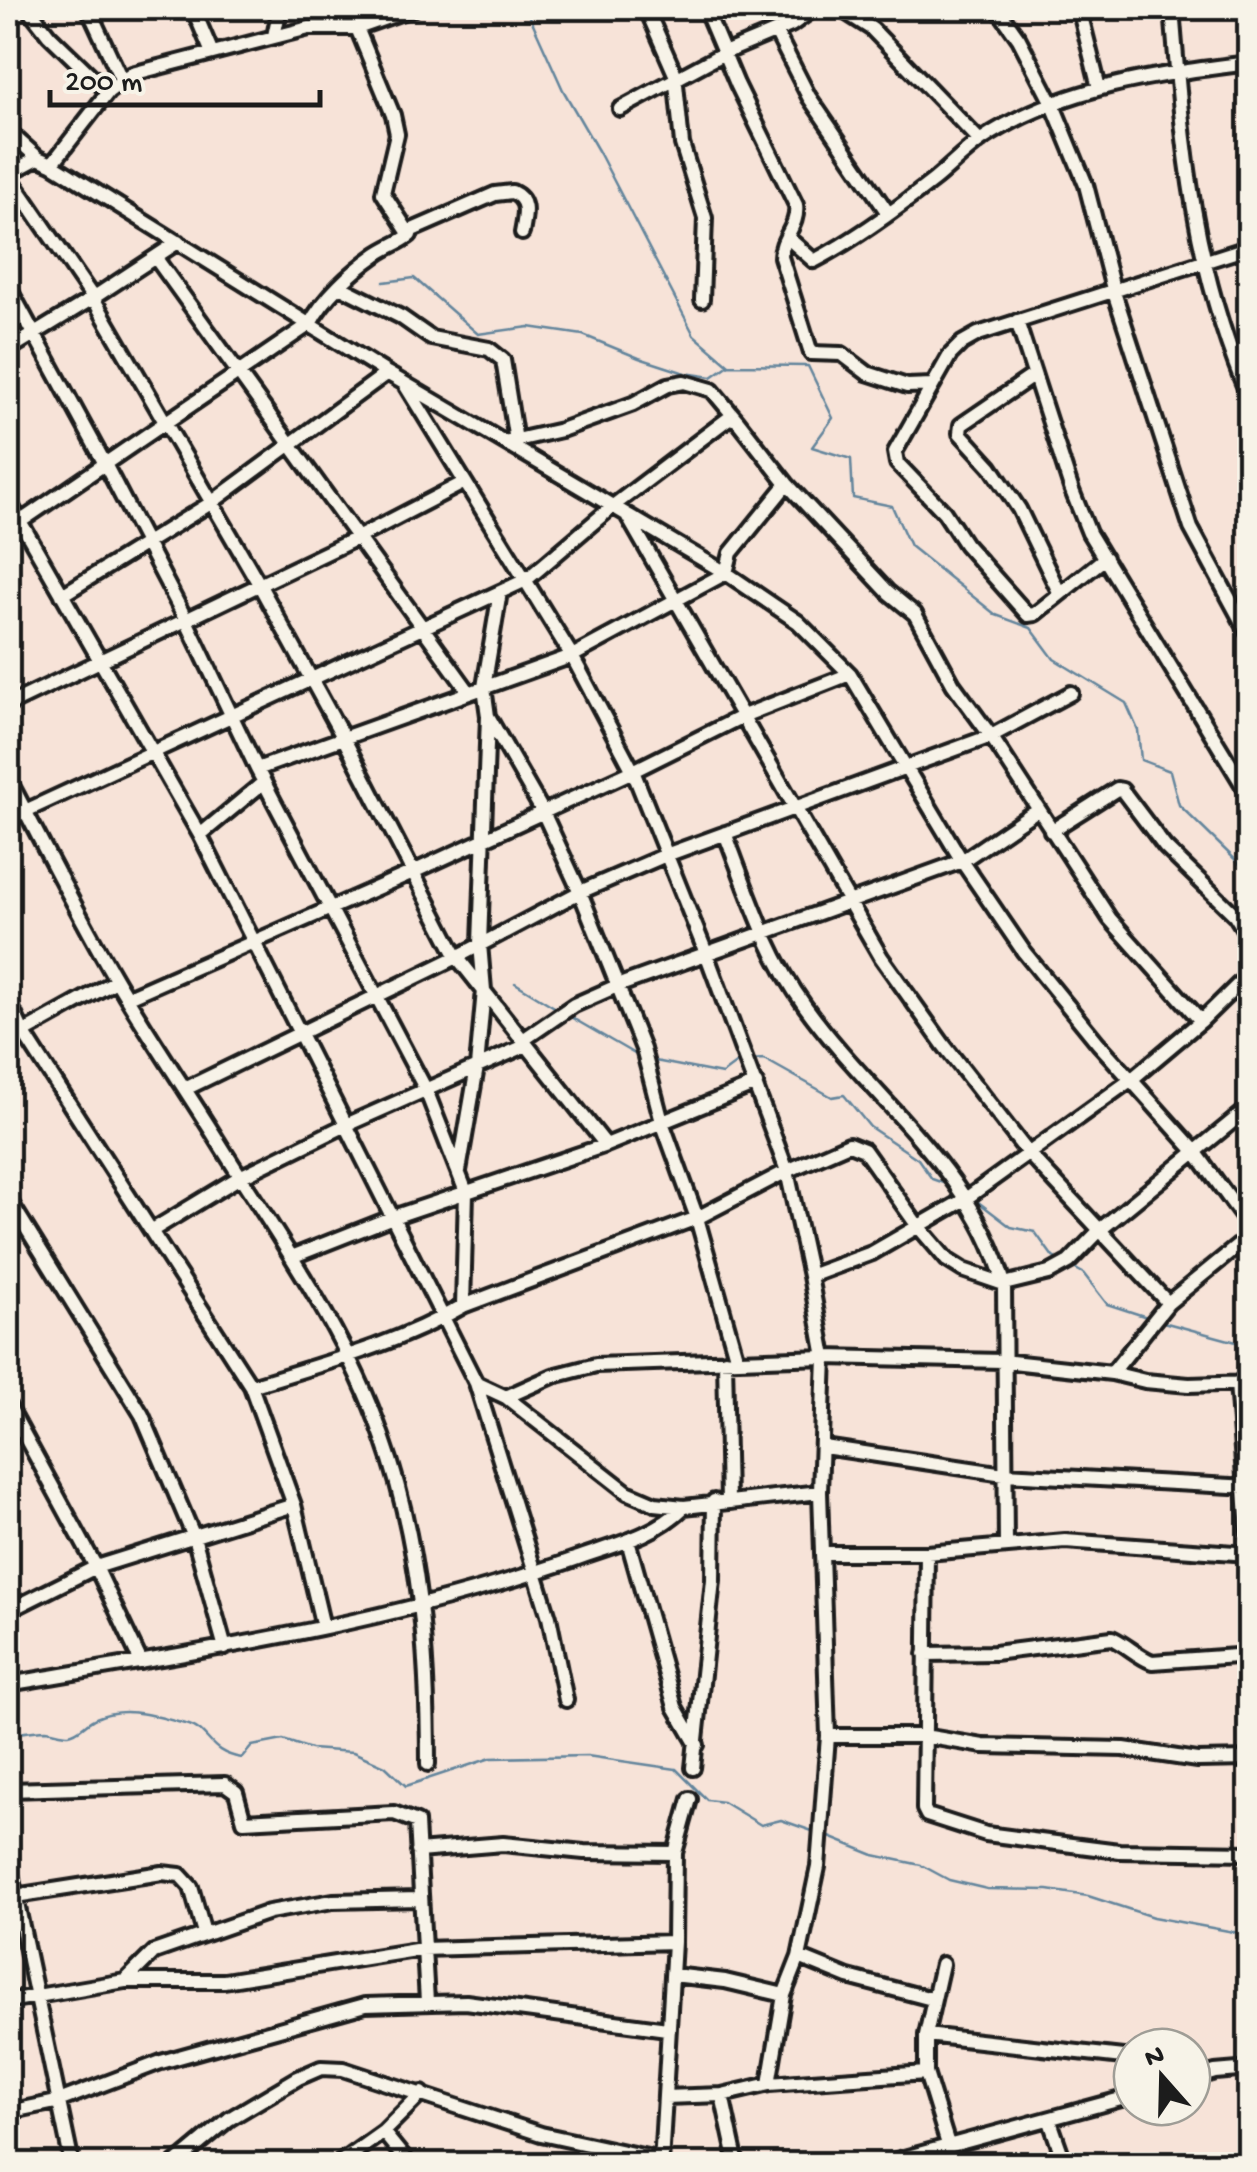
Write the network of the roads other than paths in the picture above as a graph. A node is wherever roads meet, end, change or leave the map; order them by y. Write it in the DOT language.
graph roads {
  1 [pos="28,8"];
  2 [pos="88,8"];
  3 [pos="192,8"];
  4 [pos="414,8"];
  5 [pos="646,8"];
  6 [pos="705,8"];
  7 [pos="815,8"];
  8 [pos="839,8"];
  9 [pos="998,8"];
  10 [pos="1079,8"];
  11 [pos="1172,8"];
  12 [pos="278,10"];
  13 [pos="357,28"];
  14 [pos="776,32"];
  15 [pos="274,36"];
  16 [pos="212,53"];
  17 [pos="724,54"];
  18 [pos="1250,63"];
  19 [pos="1177,71"];
  20 [pos="676,80"];
  21 [pos="122,81"];
  22 [pos="1099,88"];
  23 [pos="108,92"];
  24 [pos="1053,105"];
  25 [pos="620,109"];
  26 [pos="8,131"];
  27 [pos="980,141"];
  28 [pos="45,161"];
  29 [pos="8,174"];
  30 [pos="888,213"];
  31 [pos="410,231"];
  32 [pos="522,233"];
  33 [pos="787,237"];
  34 [pos="178,242"];
  35 [pos="1250,247"];
  36 [pos="156,256"];
  37 [pos="1202,261"];
  38 [pos="8,286"];
  39 [pos="341,287"];
  40 [pos="1113,289"];
  41 [pos="93,298"];
  42 [pos="702,300"];
  43 [pos="1017,320"];
  44 [pos="310,324"];
  45 [pos="34,335"];
  46 [pos="8,350"];
  47 [pos="386,373"];
  48 [pos="238,375"];
  49 [pos="1034,375"];
  50 [pos="404,384"];
  51 [pos="932,385"];
  52 [pos="1250,400"];
  53 [pos="738,420"];
  54 [pos="163,422"];
  55 [pos="511,442"];
  56 [pos="290,446"];
  57 [pos="105,464"];
  58 [pos="465,482"];
  59 [pos="788,484"];
  60 [pos="8,500"];
  61 [pos="211,503"];
  62 [pos="613,506"];
  63 [pos="626,514"];
  64 [pos="20,520"];
  65 [pos="8,530"];
  66 [pos="357,538"];
  67 [pos="146,543"];
  68 [pos="1105,558"];
  69 [pos="726,573"];
  70 [pos="526,580"];
  71 [pos="259,584"];
  72 [pos="500,592"];
  73 [pos="1060,594"];
  74 [pos="62,595"];
  75 [pos="678,601"];
  76 [pos="185,618"];
  77 [pos="422,628"];
  78 [pos="1250,638"];
  79 [pos="572,656"];
  80 [pos="99,660"];
  81 [pos="850,674"];
  82 [pos="311,678"];
  83 [pos="484,687"];
  84 [pos="470,692"];
  85 [pos="1072,693"];
  86 [pos="8,706"];
  87 [pos="231,715"];
  88 [pos="488,716"];
  89 [pos="742,716"];
  90 [pos="991,736"];
  91 [pos="343,737"];
  92 [pos="152,754"];
  93 [pos="908,768"];
  94 [pos="633,770"];
  95 [pos="260,776"];
  96 [pos="8,778"];
  97 [pos="1250,797"];
  98 [pos="796,807"];
  99 [pos="1037,810"];
  100 [pos="26,811"];
  101 [pos="543,812"];
  102 [pos="8,818"];
  103 [pos="1050,830"];
  104 [pos="726,833"];
  105 [pos="200,835"];
  106 [pos="484,839"];
  107 [pos="666,855"];
  108 [pos="962,861"];
  109 [pos="413,872"];
  110 [pos="580,892"];
  111 [pos="852,902"];
  112 [pos="330,906"];
  113 [pos="764,933"];
  114 [pos="1250,939"];
  115 [pos="251,941"];
  116 [pos="480,944"];
  117 [pos="706,953"];
  118 [pos="457,957"];
  119 [pos="1250,973"];
  120 [pos="116,980"];
  121 [pos="617,986"];
  122 [pos="484,990"];
  123 [pos="377,993"];
  124 [pos="128,997"];
  125 [pos="8,1000"];
  126 [pos="1201,1021"];
  127 [pos="23,1032"];
  128 [pos="300,1032"];
  129 [pos="8,1041"];
  130 [pos="525,1042"];
  131 [pos="478,1067"];
  132 [pos="1132,1079"];
  133 [pos="756,1084"];
  134 [pos="185,1089"];
  135 [pos="426,1090"];
  136 [pos="1250,1107"];
  137 [pos="662,1122"];
  138 [pos="346,1125"];
  139 [pos="606,1145"];
  140 [pos="1194,1150"];
  141 [pos="1028,1153"];
  142 [pos="787,1171"];
  143 [pos="459,1173"];
  144 [pos="240,1177"];
  145 [pos="466,1192"];
  146 [pos="8,1198"];
  147 [pos="964,1200"];
  148 [pos="393,1217"];
  149 [pos="697,1218"];
  150 [pos="917,1226"];
  151 [pos="1250,1228"];
  152 [pos="1101,1229"];
  153 [pos="150,1231"];
  154 [pos="1250,1236"];
  155 [pos="294,1256"];
  156 [pos="810,1276"];
  157 [pos="1004,1284"];
  158 [pos="1168,1303"];
  159 [pos="464,1306"];
  160 [pos="443,1318"];
  161 [pos="348,1356"];
  162 [pos="825,1356"];
  163 [pos="731,1360"];
  164 [pos="1002,1361"];
  165 [pos="1112,1373"];
  166 [pos="476,1383"];
  167 [pos="1243,1383"];
  168 [pos="251,1386"];
  169 [pos="506,1397"];
  170 [pos="8,1404"];
  171 [pos="824,1447"];
  172 [pos="1004,1474"];
  173 [pos="1246,1487"];
  174 [pos="820,1492"];
  175 [pos="721,1501"];
  176 [pos="294,1506"];
  177 [pos="684,1507"];
  178 [pos="194,1537"];
  179 [pos="628,1540"];
  180 [pos="1006,1546"];
  181 [pos="822,1553"];
  182 [pos="926,1553"];
  183 [pos="1249,1556"];
  184 [pos="96,1567"];
  185 [pos="536,1573"];
  186 [pos="422,1603"];
  187 [pos="8,1611"];
  188 [pos="323,1626"];
  189 [pos="225,1648"];
  190 [pos="925,1654"];
  191 [pos="1250,1655"];
  192 [pos="141,1662"];
  193 [pos="8,1684"];
  194 [pos="566,1700"];
  195 [pos="828,1736"];
  196 [pos="924,1736"];
  197 [pos="698,1744"];
  198 [pos="1250,1759"];
  199 [pos="428,1764"];
  200 [pos="693,1768"];
  201 [pos="8,1790"];
  202 [pos="690,1800"];
  203 [pos="418,1851"];
  204 [pos="675,1853"];
  205 [pos="1250,1853"];
  206 [pos="8,1860"];
  207 [pos="10,1896"];
  208 [pos="419,1899"];
  209 [pos="204,1933"];
  210 [pos="674,1942"];
  211 [pos="422,1949"];
  212 [pos="799,1957"];
  213 [pos="942,1964"];
  214 [pos="672,1975"];
  215 [pos="125,1981"];
  216 [pos="784,1995"];
  217 [pos="36,1997"];
  218 [pos="932,1999"];
  219 [pos="8,2001"];
  220 [pos="428,2002"];
  221 [pos="667,2029"];
  222 [pos="926,2035"];
  223 [pos="1112,2056"];
  224 [pos="1250,2069"];
  225 [pos="1212,2071"];
  226 [pos="926,2072"];
  227 [pos="1215,2072"];
  228 [pos="1212,2073"];
  229 [pos="769,2084"];
  230 [pos="422,2092"];
  231 [pos="722,2095"];
  232 [pos="665,2097"];
  233 [pos="56,2102"];
  234 [pos="1112,2102"];
  235 [pos="8,2112"];
  236 [pos="1050,2121"];
  237 [pos="383,2132"];
  238 [pos="949,2148"];
  239 [pos="661,2162"];
  240 [pos="72,2164"];
  241 [pos="174,2164"];
  242 [pos="338,2164"];
  243 [pos="408,2164"];
  244 [pos="737,2164"];
  245 [pos="882,2164"];
  246 [pos="954,2164"];
  247 [pos="1065,2164"];
  1 -- 23 [label="street"];
  2 -- 21 [label="street"];
  3 -- 16 [label="street"];
  4 -- 13 [label="street"];
  5 -- 20 [label="street"];
  6 -- 17 [label="street"];
  7 -- 14 [label="street"];
  8 -- 27 [label="street"];
  9 -- 24 [label="street"];
  10 -- 22 [label="street"];
  11 -- 19 [label="street"];
  12 -- 15 [label="street"];
  13 -- 15 [label="street"];
  13 -- 31 [label="street"];
  14 -- 17 [label="street"];
  14 -- 30 [label="street"];
  15 -- 16 [label="street"];
  16 -- 21 [label="street"];
  17 -- 20 [label="street"];
  17 -- 33 [label="street"];
  18 -- 19 [label="street"];
  19 -- 22 [label="street"];
  19 -- 37 [label="street"];
  20 -- 25 [label="street"];
  20 -- 42 [label="street"];
  21 -- 23 [label="street"];
  22 -- 24 [label="street"];
  23 -- 28 [label="street"];
  24 -- 27 [label="street"];
  24 -- 40 [label="street"];
  26 -- 28 [label="street"];
  27 -- 30 [label="street"];
  28 -- 29 [label="street"];
  28 -- 34 [label="street"];
  29 -- 41 [label="street"];
  30 -- 33 [label="street"];
  31 -- 32 [label="street"];
  31 -- 39 [label="street"];
  33 -- 51 [label="street"];
  34 -- 36 [label="street"];
  34 -- 44 [label="street"];
  35 -- 37 [label="street"];
  36 -- 41 [label="street"];
  36 -- 48 [label="street"];
  37 -- 40 [label="street"];
  37 -- 52 [label="street"];
  38 -- 45 [label="street"];
  39 -- 44 [label="street"];
  39 -- 55 [label="street"];
  40 -- 43 [label="street"];
  40 -- 78 [label="street"];
  41 -- 45 [label="street"];
  41 -- 54 [label="street"];
  43 -- 49 [label="street"];
  43 -- 51 [label="street"];
  44 -- 47 [label="street"];
  44 -- 48 [label="street"];
  45 -- 46 [label="street"];
  45 -- 57 [label="street"];
  47 -- 50 [label="street"];
  47 -- 56 [label="street"];
  48 -- 54 [label="street"];
  48 -- 56 [label="street"];
  49 -- 68 [label="street"];
  49 -- 73 [label="street"];
  50 -- 55 [label="street"];
  50 -- 58 [label="street"];
  51 -- 73 [label="street"];
  53 -- 55 [label="street"];
  53 -- 59 [label="street"];
  53 -- 62 [label="street"];
  54 -- 57 [label="street"];
  54 -- 61 [label="street"];
  55 -- 62 [label="street"];
  56 -- 61 [label="street"];
  56 -- 66 [label="street"];
  57 -- 64 [label="street"];
  57 -- 67 [label="street"];
  58 -- 66 [label="street"];
  58 -- 70 [label="street"];
  59 -- 69 [label="street"];
  59 -- 90 [label="street"];
  60 -- 64 [label="street"];
  61 -- 67 [label="street"];
  61 -- 71 [label="street"];
  62 -- 63 [label="street"];
  62 -- 70 [label="street"];
  63 -- 69 [label="street"];
  63 -- 75 [label="street"];
  64 -- 65 [label="street"];
  64 -- 74 [label="street"];
  66 -- 71 [label="street"];
  66 -- 77 [label="street"];
  67 -- 74 [label="street"];
  67 -- 76 [label="street"];
  68 -- 73 [label="street"];
  68 -- 97 [label="street"];
  69 -- 75 [label="street"];
  69 -- 81 [label="street"];
  70 -- 72 [label="street"];
  70 -- 79 [label="street"];
  71 -- 76 [label="street"];
  71 -- 82 [label="street"];
  72 -- 77 [label="street"];
  72 -- 83 [label="street"];
  74 -- 80 [label="street"];
  75 -- 79 [label="street"];
  75 -- 89 [label="street"];
  76 -- 80 [label="street"];
  76 -- 87 [label="street"];
  77 -- 82 [label="street"];
  77 -- 84 [label="street"];
  79 -- 83 [label="street"];
  79 -- 94 [label="street"];
  80 -- 86 [label="street"];
  80 -- 92 [label="street"];
  81 -- 89 [label="street"];
  81 -- 93 [label="street"];
  82 -- 87 [label="street"];
  82 -- 91 [label="street"];
  83 -- 84 [label="street"];
  83 -- 88 [label="street"];
  84 -- 91 [label="street"];
  85 -- 90 [label="street"];
  87 -- 92 [label="street"];
  87 -- 95 [label="street"];
  88 -- 101 [label="street"];
  88 -- 106 [label="street"];
  89 -- 94 [label="street"];
  89 -- 98 [label="street"];
  90 -- 93 [label="street"];
  90 -- 99 [label="street"];
  91 -- 95 [label="street"];
  91 -- 109 [label="street"];
  92 -- 100 [label="street"];
  92 -- 105 [label="street"];
  93 -- 98 [label="street"];
  93 -- 108 [label="street"];
  94 -- 101 [label="street"];
  94 -- 107 [label="street"];
  95 -- 105 [label="street"];
  95 -- 112 [label="street"];
  96 -- 100 [label="street"];
  98 -- 104 [label="street"];
  98 -- 111 [label="street"];
  99 -- 103 [label="street"];
  99 -- 108 [label="street"];
  100 -- 102 [label="street"];
  100 -- 120 [label="street"];
  101 -- 106 [label="street"];
  101 -- 110 [label="street"];
  103 -- 114 [label="street"];
  103 -- 126 [label="street"];
  104 -- 107 [label="street"];
  104 -- 113 [label="street"];
  105 -- 115 [label="street"];
  106 -- 109 [label="street"];
  106 -- 116 [label="street"];
  107 -- 110 [label="street"];
  107 -- 117 [label="street"];
  108 -- 111 [label="street"];
  108 -- 132 [label="street"];
  109 -- 112 [label="street"];
  109 -- 118 [label="street"];
  110 -- 116 [label="street"];
  110 -- 121 [label="street"];
  111 -- 113 [label="street"];
  111 -- 141 [label="street"];
  112 -- 115 [label="street"];
  112 -- 123 [label="street"];
  113 -- 117 [label="street"];
  113 -- 147 [label="street"];
  115 -- 124 [label="street"];
  115 -- 128 [label="street"];
  116 -- 118 [label="street"];
  116 -- 122 [label="street"];
  117 -- 121 [label="street"];
  117 -- 133 [label="street"];
  118 -- 122 [label="street"];
  118 -- 123 [label="street"];
  119 -- 126 [label="street"];
  120 -- 124 [label="street"];
  120 -- 127 [label="street"];
  121 -- 130 [label="street"];
  121 -- 137 [label="street"];
  122 -- 130 [label="street"];
  122 -- 131 [label="street"];
  123 -- 128 [label="street"];
  123 -- 135 [label="street"];
  124 -- 134 [label="street"];
  125 -- 127 [label="street"];
  126 -- 132 [label="street"];
  127 -- 129 [label="street"];
  127 -- 153 [label="street"];
  128 -- 134 [label="street"];
  128 -- 138 [label="street"];
  130 -- 131 [label="street"];
  130 -- 139 [label="street"];
  131 -- 135 [label="street"];
  131 -- 143 [label="street"];
  132 -- 140 [label="street"];
  132 -- 141 [label="street"];
  133 -- 137 [label="street"];
  133 -- 142 [label="street"];
  134 -- 144 [label="street"];
  135 -- 138 [label="street"];
  135 -- 143 [label="street"];
  136 -- 140 [label="street"];
  137 -- 139 [label="street"];
  137 -- 149 [label="street"];
  138 -- 144 [label="street"];
  138 -- 148 [label="street"];
  139 -- 145 [label="street"];
  140 -- 151 [label="street"];
  140 -- 152 [label="street"];
  141 -- 147 [label="street"];
  141 -- 152 [label="street"];
  142 -- 149 [label="street"];
  142 -- 150 [label="street"];
  142 -- 156 [label="street"];
  143 -- 145 [label="street"];
  144 -- 153 [label="street"];
  144 -- 155 [label="street"];
  145 -- 148 [label="street"];
  145 -- 159 [label="street"];
  146 -- 178 [label="street"];
  147 -- 150 [label="street"];
  147 -- 157 [label="street"];
  148 -- 155 [label="street"];
  148 -- 160 [label="street"];
  149 -- 159 [label="street"];
  149 -- 163 [label="street"];
  150 -- 156 [label="street"];
  150 -- 157 [label="street"];
  152 -- 157 [label="street"];
  152 -- 158 [label="street"];
  153 -- 168 [label="street"];
  154 -- 158 [label="street"];
  155 -- 161 [label="street"];
  156 -- 162 [label="street"];
  157 -- 164 [label="street"];
  158 -- 165 [label="street"];
  159 -- 160 [label="street"];
  160 -- 161 [label="street"];
  160 -- 166 [label="street"];
  161 -- 168 [label="street"];
  161 -- 186 [label="street"];
  162 -- 163 [label="street"];
  162 -- 164 [label="street"];
  162 -- 171 [label="street"];
  163 -- 169 [label="street"];
  163 -- 175 [label="street"];
  164 -- 165 [label="street"];
  164 -- 172 [label="street"];
  165 -- 167 [label="street"];
  166 -- 169 [label="street"];
  166 -- 185 [label="street"];
  167 -- 173 [label="street"];
  168 -- 176 [label="street"];
  169 -- 177 [label="street"];
  170 -- 184 [label="street"];
  171 -- 172 [label="street"];
  171 -- 174 [label="street"];
  172 -- 173 [label="street"];
  172 -- 180 [label="street"];
  173 -- 183 [label="street"];
  174 -- 175 [label="street"];
  174 -- 181 [label="street"];
  175 -- 177 [label="street"];
  175 -- 197 [label="street"];
  176 -- 178 [label="street"];
  176 -- 188 [label="street"];
  177 -- 179 [label="street"];
  178 -- 184 [label="street"];
  178 -- 189 [label="street"];
  179 -- 185 [label="street"];
  179 -- 197 [label="street"];
  180 -- 182 [label="street"];
  180 -- 183 [label="street"];
  181 -- 182 [label="street"];
  181 -- 195 [label="street"];
  182 -- 190 [label="street"];
  184 -- 187 [label="street"];
  184 -- 192 [label="street"];
  185 -- 186 [label="street"];
  185 -- 194 [label="street"];
  186 -- 188 [label="street"];
  186 -- 199 [label="street"];
  188 -- 189 [label="street"];
  189 -- 192 [label="street"];
  190 -- 191 [label="street"];
  190 -- 196 [label="street"];
  192 -- 193 [label="street"];
  195 -- 196 [label="street"];
  195 -- 212 [label="street"];
  196 -- 198 [label="street"];
  196 -- 205 [label="street"];
  197 -- 200 [label="street"];
  201 -- 203 [label="street"];
  202 -- 204 [label="street"];
  203 -- 204 [label="street"];
  203 -- 208 [label="street"];
  204 -- 210 [label="street"];
  206 -- 207 [label="street"];
  207 -- 209 [label="street"];
  207 -- 217 [label="street"];
  208 -- 209 [label="street"];
  208 -- 211 [label="street"];
  209 -- 215 [label="street"];
  210 -- 211 [label="street"];
  210 -- 214 [label="street"];
  211 -- 215 [label="street"];
  211 -- 220 [label="street"];
  212 -- 216 [label="street"];
  212 -- 218 [label="street"];
  213 -- 218 [label="street"];
  214 -- 216 [label="street"];
  214 -- 221 [label="street"];
  215 -- 217 [label="street"];
  216 -- 229 [label="street"];
  217 -- 219 [label="street"];
  217 -- 233 [label="street"];
  218 -- 222 [label="street"];
  220 -- 221 [label="street"];
  220 -- 233 [label="street"];
  221 -- 232 [label="street"];
  222 -- 223 [label="street"];
  222 -- 226 [label="street"];
  224 -- 227 [label="street"];
  225 -- 227 [label="street"];
  226 -- 229 [label="street"];
  226 -- 238 [label="street"];
  227 -- 228 [label="street"];
  229 -- 231 [label="street"];
  230 -- 237 [label="street"];
  230 -- 239 [label="street"];
  230 -- 241 [label="street"];
  231 -- 232 [label="street"];
  231 -- 244 [label="street"];
  232 -- 239 [label="street"];
  233 -- 235 [label="street"];
  233 -- 240 [label="street"];
  234 -- 236 [label="street"];
  236 -- 238 [label="street"];
  236 -- 247 [label="street"];
  237 -- 242 [label="street"];
  237 -- 243 [label="street"];
  238 -- 245 [label="street"];
  238 -- 246 [label="street"];
}
